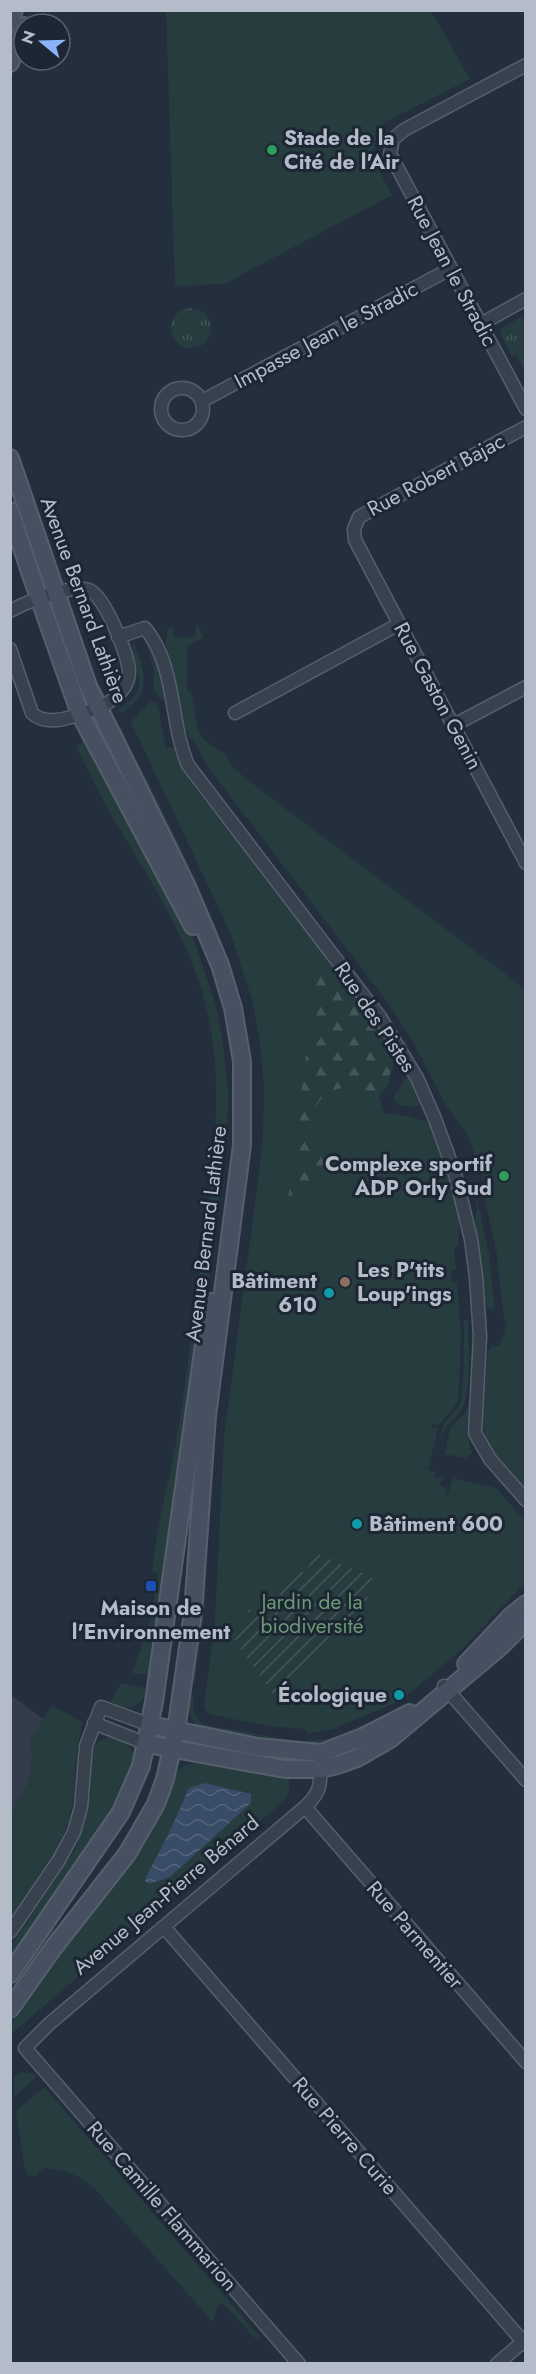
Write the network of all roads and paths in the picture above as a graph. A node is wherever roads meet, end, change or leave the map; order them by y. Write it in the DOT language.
graph roads {
  1 [pos="14,10"];
  2 [pos="10,22"];
  3 [pos="525,66"];
  4 [pos="450,269"];
  5 [pos="525,299"];
  6 [pos="481,324"];
  7 [pos="202,401"];
  8 [pos="525,409"];
  9 [pos="525,427"];
  10 [pos="10,458"];
  11 [pos="10,511"];
  12 [pos="354,529"];
  13 [pos="56,594"];
  14 [pos="39,599"];
  15 [pos="10,611"];
  16 [pos="399,624"];
  17 [pos="118,637"];
  18 [pos="10,650"];
  19 [pos="525,687"];
  20 [pos="97,707"];
  21 [pos="235,713"];
  22 [pos="80,714"];
  23 [pos="454,725"];
  24 [pos="525,863"];
  25 [pos="525,1500"];
  26 [pos="525,1604"];
  27 [pos="525,1621"];
  28 [pos="446,1688"];
  29 [pos="94,1723"];
  30 [pos="150,1725"];
  31 [pos="176,1731"];
  32 [pos="147,1744"];
  33 [pos="172,1750"];
  34 [pos="321,1761"];
  35 [pos="525,1780"];
  36 [pos="305,1807"];
  37 [pos="164,1927"];
  38 [pos="10,1932"];
  39 [pos="10,1974"];
  40 [pos="10,2009"];
  41 [pos="25,2048"];
  42 [pos="525,2062"];
  43 [pos="524,2342"];
  44 [pos="299,2364"];
  45 [pos="496,2364"];
  1 -- 2 [label="main road"];
  3 -- 4 [label="street, Rue Jean le Stradic"];
  4 -- 6 [label="street, Rue Jean le Stradic"];
  4 -- 7 [label="street, Impasse Jean le Stradic"];
  5 -- 6 [label="street"];
  6 -- 8 [label="street, Rue Jean le Stradic"];
  9 -- 12 [label="street, Rue Robert Bajac"];
  10 -- 13 [label="main road, Avenue Bernard Lathière"];
  11 -- 14 [label="main road, Avenue Bernard Lathière"];
  12 -- 16 [label="street, Rue Gaston Genin"];
  13 -- 14 [label="street"];
  13 -- 17 [label="street"];
  13 -- 20 [label="main road, Avenue Bernard Lathière"];
  14 -- 15 [label="street"];
  14 -- 22 [label="main road, Avenue Bernard Lathière"];
  16 -- 21 [label="street"];
  16 -- 23 [label="street, Rue Gaston Genin"];
  17 -- 20 [label="street"];
  17 -- 25 [label="street, Rue des Pistes"];
  18 -- 22 [label="street"];
  19 -- 23 [label="street"];
  20 -- 22 [label="street"];
  20 -- 31 [label="main road, Avenue Bernard Lathière"];
  22 -- 30 [label="main road, Avenue Bernard Lathière"];
  23 -- 24 [label="street, Rue Gaston Genin"];
  26 -- 28 [label="main road"];
  27 -- 28 [label="main road"];
  28 -- 34 [label="main road"];
  28 -- 35 [label="street"];
  29 -- 30 [label="street"];
  29 -- 32 [label="street"];
  29 -- 38 [label="street"];
  30 -- 31 [label="main road"];
  30 -- 32 [label="main road, Avenue Bernard Lathière"];
  31 -- 33 [label="main road, Avenue Bernard Lathière"];
  31 -- 34 [label="main road"];
  32 -- 33 [label="main road"];
  32 -- 39 [label="main road, Avenue Bernard Lathière"];
  33 -- 34 [label="main road"];
  33 -- 40 [label="main road, Avenue Bernard Lathière"];
  34 -- 36 [label="street, Avenue Jean-Pierre Bénard"];
  36 -- 37 [label="street, Avenue Jean-Pierre Bénard"];
  36 -- 42 [label="street, Rue Parmentier"];
  37 -- 41 [label="street, Avenue Jean-Pierre Bénard"];
  37 -- 43 [label="street, Rue Pierre Curie"];
  41 -- 44 [label="street, Rue Camille Flammarion"];
  43 -- 45 [label="street"];
}
